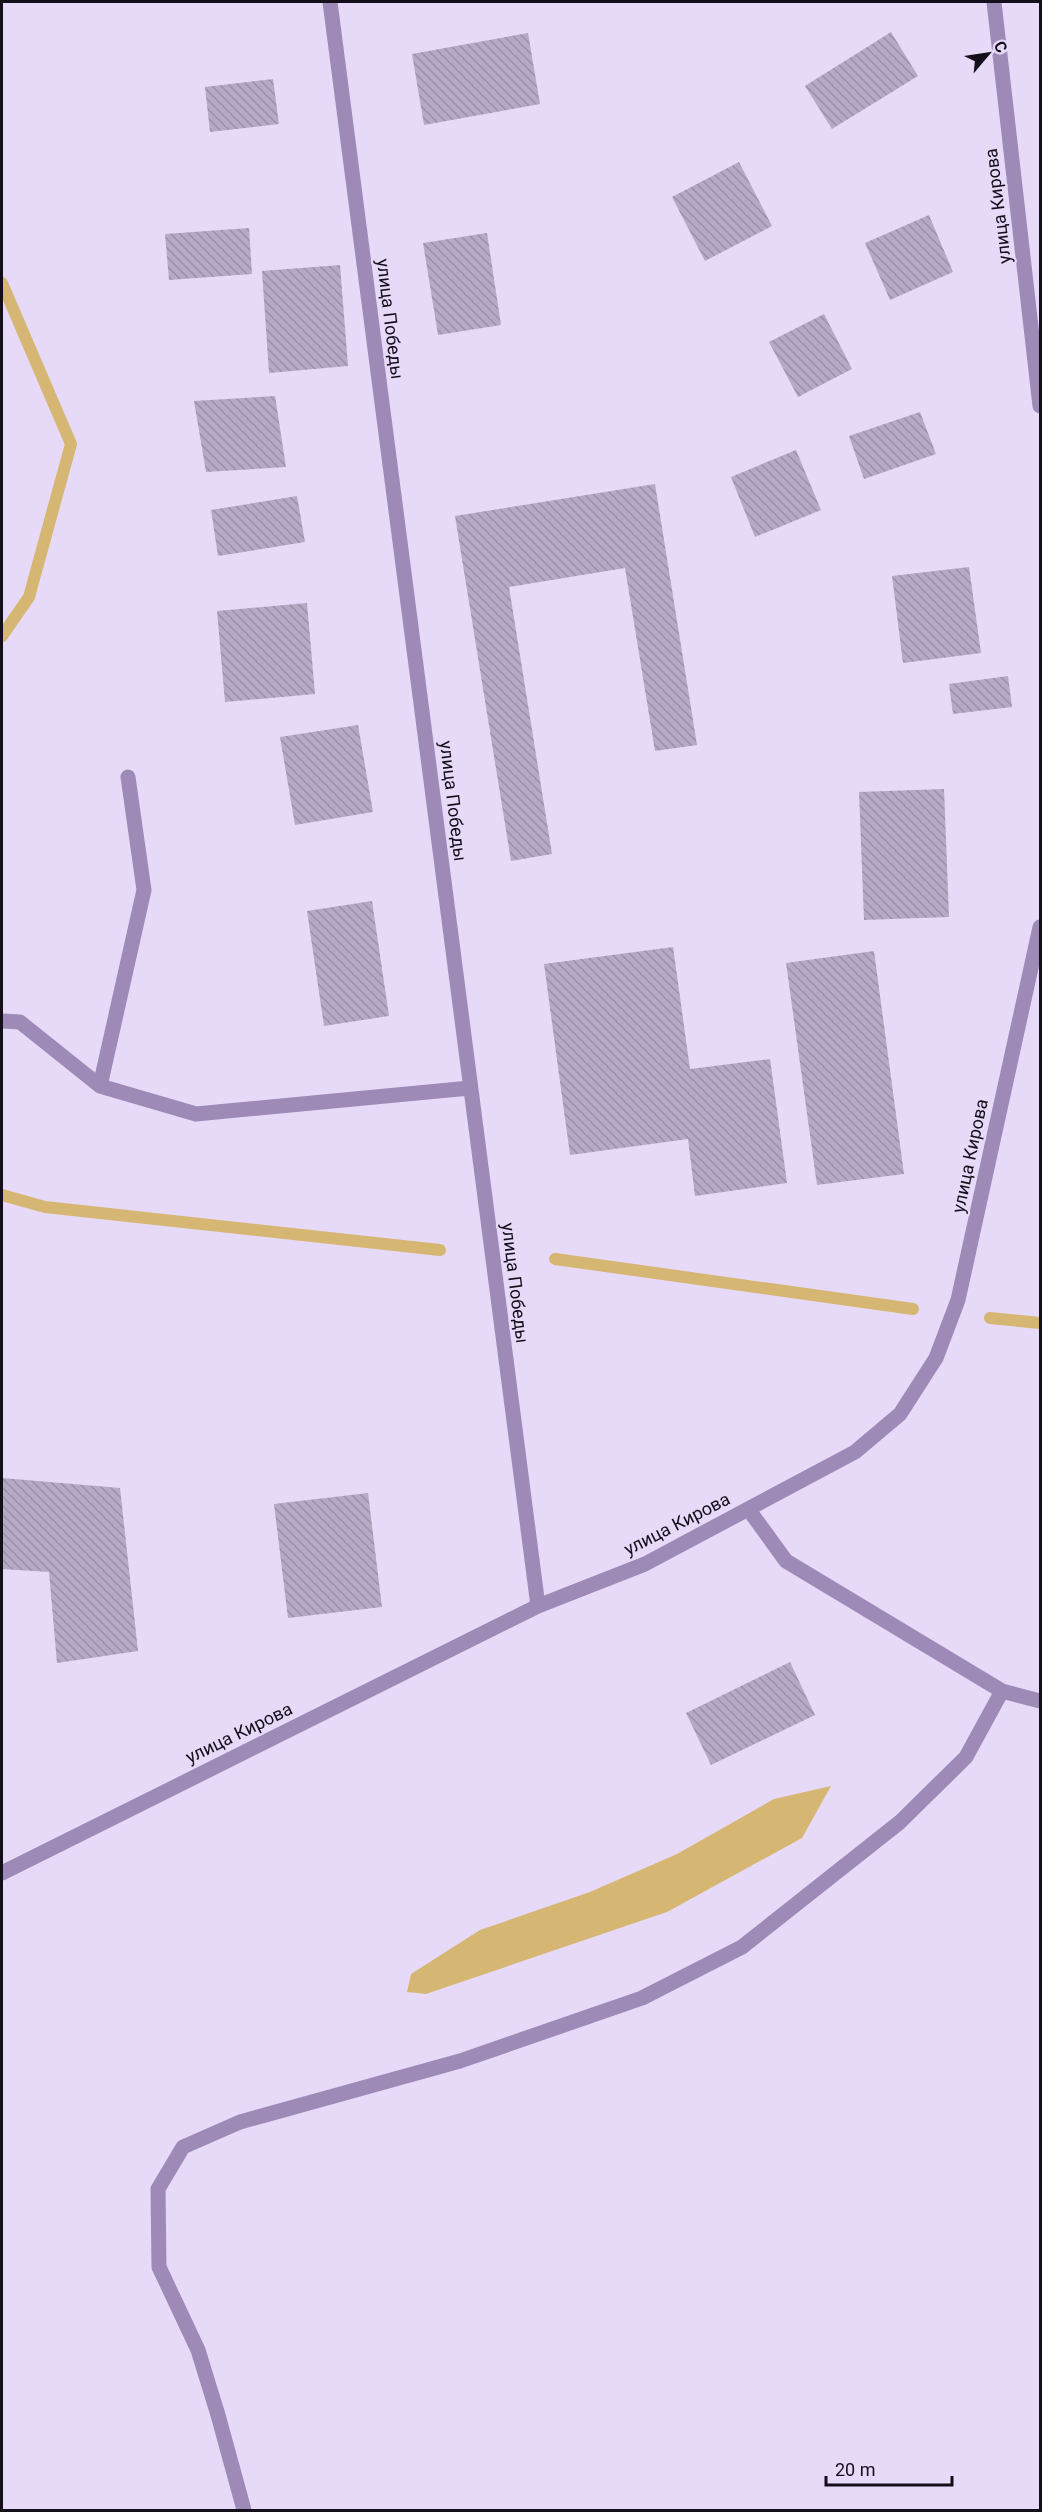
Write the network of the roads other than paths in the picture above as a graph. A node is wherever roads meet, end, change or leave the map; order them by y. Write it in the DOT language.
graph roads {
  1 [pos="330,2"];
  2 [pos="994,2"];
  3 [pos="1041,406"];
  4 [pos="128,777"];
  5 [pos="1041,927"];
  6 [pos="2,1021"];
  7 [pos="100,1086"];
  8 [pos="470,1088"];
  9 [pos="749,1510"];
  10 [pos="538,1606"];
  11 [pos="1002,1691"];
  12 [pos="1041,1701"];
  13 [pos="2,1873"];
  14 [pos="244,2511"];
  1 -- 8 [label="street, улица Победы"];
  2 -- 3 [label="street, улица Кирова"];
  4 -- 7 [label="street"];
  5 -- 9 [label="street, улица Кирова"];
  6 -- 7 [label="street"];
  7 -- 8 [label="street"];
  8 -- 10 [label="street, улица Победы"];
  9 -- 10 [label="street, улица Кирова"];
  9 -- 11 [label="street"];
  10 -- 13 [label="street, улица Кирова"];
  11 -- 12 [label="street"];
  11 -- 14 [label="street"];
}
